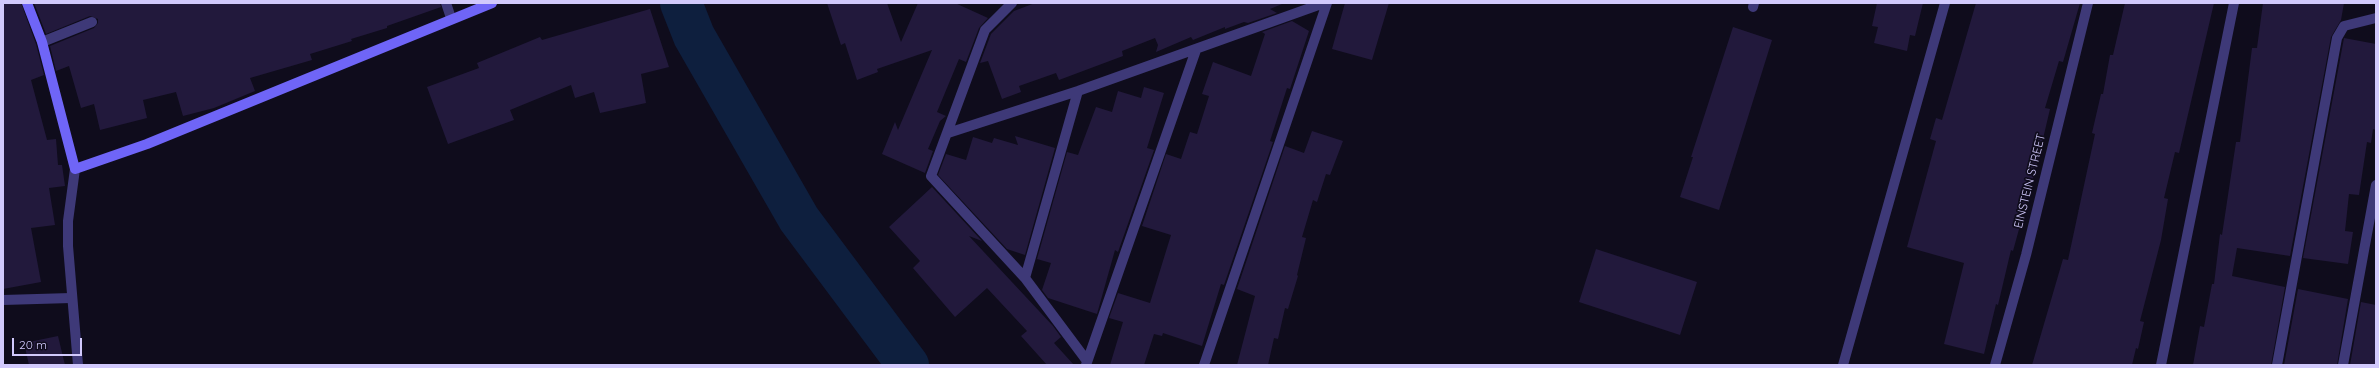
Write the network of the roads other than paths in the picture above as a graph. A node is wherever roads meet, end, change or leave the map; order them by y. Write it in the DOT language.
graph roads {
  1 [pos="27,3"];
  2 [pos="446,3"];
  3 [pos="492,3"];
  4 [pos="1012,3"];
  5 [pos="1324,3"];
  6 [pos="1327,3"];
  7 [pos="1945,3"];
  8 [pos="2088,3"];
  9 [pos="2234,3"];
  10 [pos="451,18"];
  11 [pos="2376,18"];
  12 [pos="92,22"];
  13 [pos="42,42"];
  14 [pos="1196,50"];
  15 [pos="1078,91"];
  16 [pos="948,133"];
  17 [pos="75,169"];
  18 [pos="2376,186"];
  19 [pos="1025,278"];
  20 [pos="71,298"];
  21 [pos="3,300"];
  22 [pos="1086,363"];
  23 [pos="78,365"];
  24 [pos="1204,365"];
  25 [pos="1843,365"];
  26 [pos="1995,365"];
  27 [pos="2161,365"];
  28 [pos="2277,365"];
  29 [pos="2343,365"];
  1 -- 13 [label="main road"];
  2 -- 10 [label="street"];
  3 -- 10 [label="main road"];
  4 -- 16 [label="street"];
  5 -- 14 [label="street"];
  6 -- 24 [label="street"];
  7 -- 25 [label="street"];
  8 -- 26 [label="street, EINSTEIN STREET"];
  9 -- 27 [label="street"];
  10 -- 17 [label="main road"];
  11 -- 28 [label="street"];
  12 -- 13 [label="street"];
  13 -- 17 [label="main road"];
  14 -- 15 [label="street"];
  14 -- 22 [label="street"];
  15 -- 16 [label="street"];
  15 -- 19 [label="street"];
  16 -- 19 [label="street"];
  17 -- 20 [label="street"];
  18 -- 29 [label="street"];
  19 -- 22 [label="street"];
  20 -- 21 [label="street"];
  20 -- 23 [label="street"];
}
